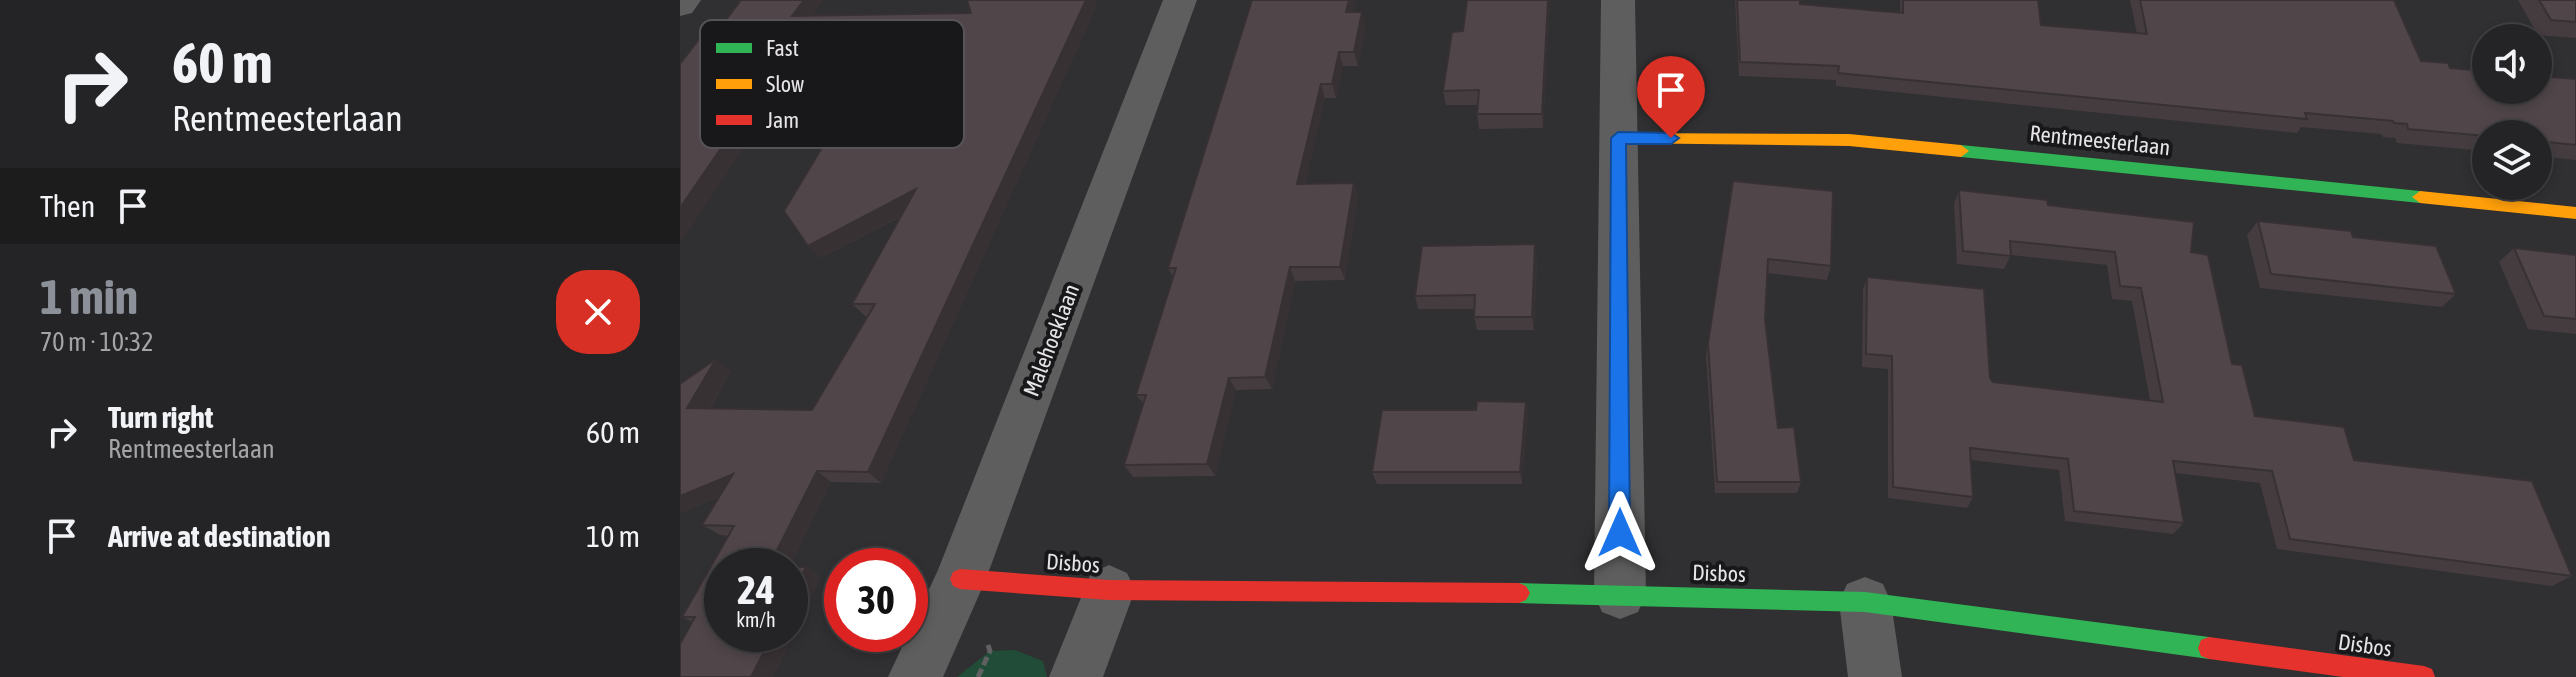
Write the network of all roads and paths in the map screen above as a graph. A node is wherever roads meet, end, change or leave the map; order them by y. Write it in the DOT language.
graph roads {
  1 [pos="684,0"];
  2 [pos="1180,0"];
  3 [pos="1618,0"];
  4 [pos="680,5"];
  5 [pos="1618,138"];
  6 [pos="2576,213"];
  7 [pos="960,579"];
  8 [pos="1109,590"];
  9 [pos="1620,594"];
  10 [pos="1865,602"];
  11 [pos="915,677"];
  12 [pos="1076,677"];
  13 [pos="1875,677"];
  14 [pos="2424,677"];
  1 -- 4 [label="street"];
  2 -- 7 [label="street, Malehoeklaan"];
  3 -- 5 [label="street"];
  5 -- 6 [label="street, Rentmeesterlaan"];
  5 -- 9 [label="street"];
  7 -- 8 [label="street, Disbos"];
  7 -- 11 [label="street, Malehoeklaan"];
  8 -- 9 [label="street, Disbos"];
  8 -- 12 [label="street"];
  9 -- 10 [label="street, Disbos"];
  10 -- 13 [label="street"];
  10 -- 14 [label="street, Disbos"];
}
